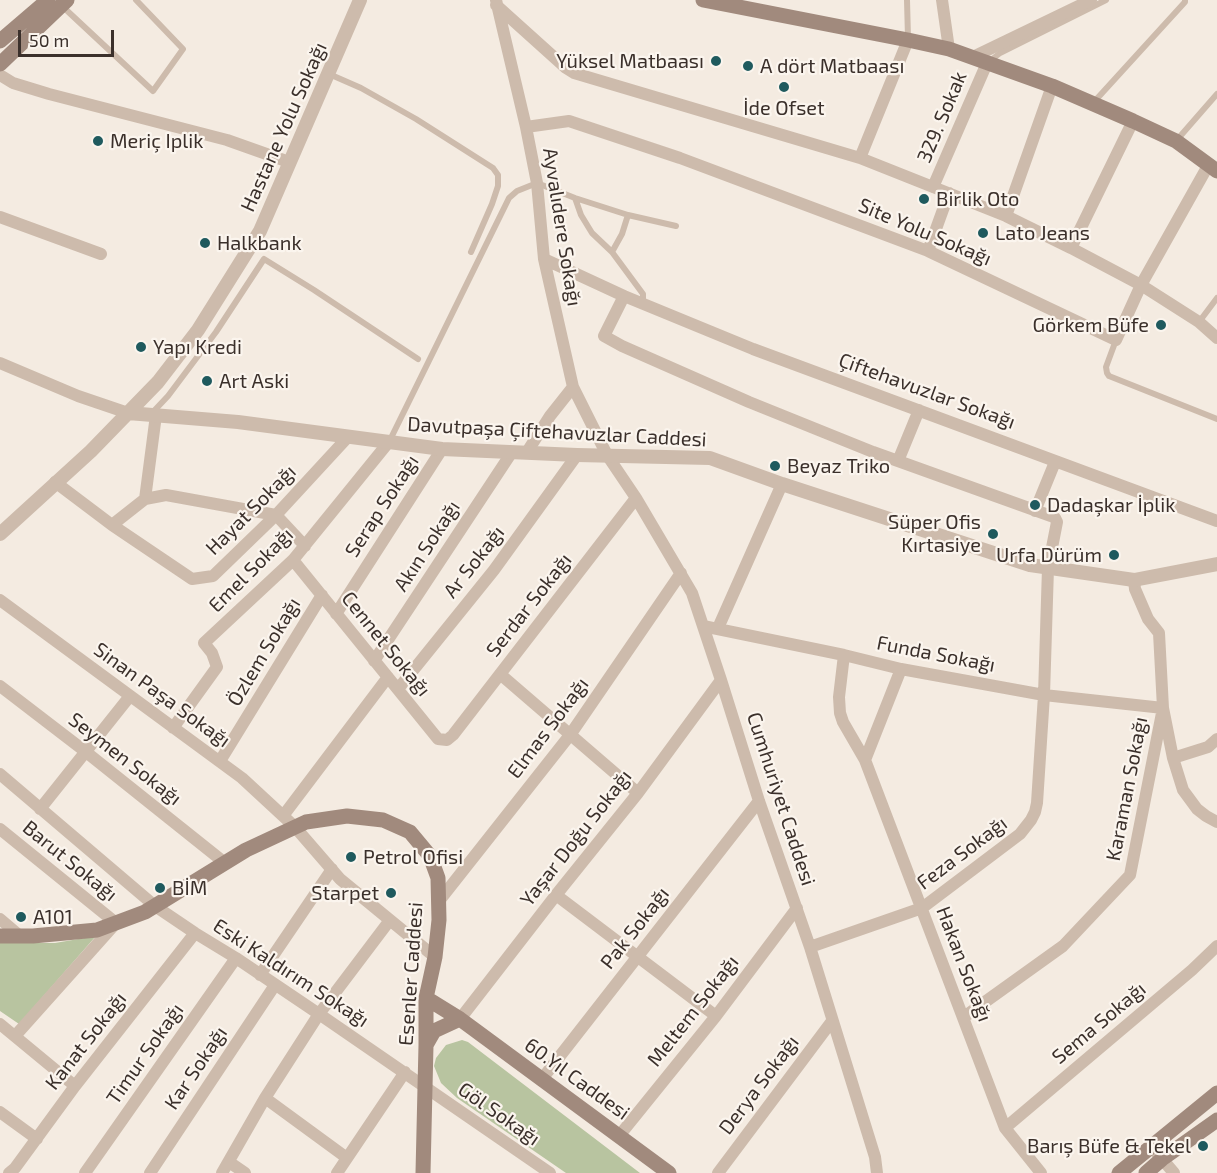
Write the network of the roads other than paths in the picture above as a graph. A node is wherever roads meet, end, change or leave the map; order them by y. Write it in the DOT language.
graph roads {
  1 [pos="136,0"];
  2 [pos="360,0"];
  3 [pos="703,0"];
  4 [pos="908,0"];
  5 [pos="942,0"];
  6 [pos="1091,0"];
  7 [pos="1106,0"];
  8 [pos="1185,0"];
  9 [pos="57,1"];
  10 [pos="495,2"];
  11 [pos="908,40"];
  12 [pos="0,42"];
  13 [pos="948,49"];
  14 [pos="0,53"];
  15 [pos="980,60"];
  16 [pos="0,64"];
  17 [pos="329,74"];
  18 [pos="0,75"];
  19 [pos="1052,86"];
  20 [pos="1217,94"];
  21 [pos="1093,103"];
  22 [pos="1133,121"];
  23 [pos="526,127"];
  24 [pos="1176,141"];
  25 [pos="860,158"];
  26 [pos="289,162"];
  27 [pos="1213,168"];
  28 [pos="537,183"];
  29 [pos="933,187"];
  30 [pos="949,193"];
  31 [pos="575,198"];
  32 [pos="628,215"];
  33 [pos="1006,216"];
  34 [pos="0,217"];
  35 [pos="676,225"];
  36 [pos="1071,248"];
  37 [pos="928,251"];
  38 [pos="471,252"];
  39 [pos="612,252"];
  40 [pos="101,254"];
  41 [pos="544,259"];
  42 [pos="1141,285"];
  43 [pos="624,296"];
  44 [pos="1217,298"];
  45 [pos="643,304"];
  46 [pos="1199,322"];
  47 [pos="1217,338"];
  48 [pos="1116,340"];
  49 [pos="418,359"];
  50 [pos="0,363"];
  51 [pos="573,387"];
  52 [pos="919,410"];
  53 [pos="128,413"];
  54 [pos="153,415"];
  55 [pos="1217,419"];
  56 [pos="347,438"];
  57 [pos="388,443"];
  58 [pos="442,449"];
  59 [pos="512,452"];
  60 [pos="527,452"];
  61 [pos="577,455"];
  62 [pos="607,455"];
  63 [pos="898,461"];
  64 [pos="1055,462"];
  65 [pos="55,482"];
  66 [pos="782,484"];
  67 [pos="636,498"];
  68 [pos="145,499"];
  69 [pos="1035,511"];
  70 [pos="276,515"];
  71 [pos="1217,521"];
  72 [pos="112,525"];
  73 [pos="0,534"];
  74 [pos="305,546"];
  75 [pos="293,560"];
  76 [pos="1217,564"];
  77 [pos="1048,568"];
  78 [pos="681,573"];
  79 [pos="1134,580"];
  80 [pos="322,595"];
  81 [pos="0,600"];
  82 [pos="336,614"];
  83 [pos="703,626"];
  84 [pos="718,628"];
  85 [pos="844,655"];
  86 [pos="374,661"];
  87 [pos="901,669"];
  88 [pos="500,674"];
  89 [pos="388,677"];
  90 [pos="721,680"];
  91 [pos="0,686"];
  92 [pos="398,689"];
  93 [pos="1044,695"];
  94 [pos="130,696"];
  95 [pos="1163,708"];
  96 [pos="173,728"];
  97 [pos="453,735"];
  98 [pos="570,735"];
  99 [pos="1217,739"];
  100 [pos="86,752"];
  101 [pos="1173,758"];
  102 [pos="866,760"];
  103 [pos="220,761"];
  104 [pos="0,774"];
  105 [pos="638,794"];
  106 [pos="759,801"];
  107 [pos="40,808"];
  108 [pos="283,816"];
  109 [pos="1217,822"];
  110 [pos="295,827"];
  111 [pos="0,829"];
  112 [pos="225,863"];
  113 [pos="332,869"];
  114 [pos="556,895"];
  115 [pos="439,901"];
  116 [pos="155,906"];
  117 [pos="797,908"];
  118 [pos="922,908"];
  119 [pos="0,919"];
  120 [pos="390,920"];
  121 [pos="116,923"];
  122 [pos="195,933"];
  123 [pos="0,936"];
  124 [pos="20,936"];
  125 [pos="1217,945"];
  126 [pos="810,947"];
  127 [pos="638,956"];
  128 [pos="435,957"];
  129 [pos="236,958"];
  130 [pos="260,975"];
  131 [pos="275,985"];
  132 [pos="426,998"];
  133 [pos="319,1014"];
  134 [pos="716,1016"];
  135 [pos="964,1017"];
  136 [pos="460,1019"];
  137 [pos="832,1020"];
  138 [pos="0,1024"];
  139 [pos="15,1036"];
  140 [pos="426,1045"];
  141 [pos="405,1072"];
  142 [pos="542,1079"];
  143 [pos="75,1086"];
  144 [pos="425,1086"];
  145 [pos="1217,1093"];
  146 [pos="265,1098"];
  147 [pos="0,1112"];
  148 [pos="1217,1120"];
  149 [pos="1005,1128"];
  150 [pos="619,1136"];
  151 [pos="37,1139"];
  152 [pos="1151,1146"];
  153 [pos="347,1158"];
  154 [pos="1162,1160"];
  155 [pos="226,1168"];
  156 [pos="16,1171"];
  157 [pos="85,1173"];
  158 [pos="150,1173"];
  159 [pos="245,1173"];
  160 [pos="337,1173"];
  161 [pos="423,1173"];
  162 [pos="550,1173"];
  163 [pos="669,1173"];
  164 [pos="718,1173"];
  165 [pos="877,1173"];
  166 [pos="1041,1173"];
  167 [pos="1119,1173"];
  168 [pos="1146,1173"];
  169 [pos="1174,1173"];
  1 -- 9 [label="lane"];
  2 -- 17 [label="street, Hastane Yolu Sokağı"];
  3 -- 11 [label="main road"];
  4 -- 11 [label="lane"];
  5 -- 13 [label="street"];
  6 -- 15 [label="street"];
  7 -- 15 [label="lane"];
  8 -- 21 [label="lane"];
  9 -- 12 [label="main road"];
  9 -- 14 [label="main road"];
  9 -- 16 [label="main road"];
  10 -- 23 [label="street, Ayvalıdere Sokağı"];
  10 -- 25 [label="street"];
  11 -- 13 [label="main road"];
  11 -- 25 [label="street"];
  13 -- 15 [label="main road"];
  15 -- 19 [label="main road"];
  15 -- 29 [label="street, 329. Sokak"];
  17 -- 26 [label="street, Hastane Yolu Sokağı"];
  17 -- 38 [label="lane"];
  18 -- 26 [label="street"];
  19 -- 21 [label="main road"];
  19 -- 33 [label="street"];
  20 -- 24 [label="lane"];
  21 -- 22 [label="main road"];
  22 -- 24 [label="main road"];
  22 -- 36 [label="street"];
  23 -- 28 [label="street, Ayvalıdere Sokağı"];
  23 -- 37 [label="street, Site Yolu Sokağı"];
  24 -- 27 [label="main road"];
  25 -- 29 [label="street"];
  26 -- 53 [label="street, Hastane Yolu Sokağı"];
  27 -- 42 [label="street"];
  28 -- 31 [label="lane"];
  28 -- 41 [label="street, Ayvalıdere Sokağı"];
  28 -- 57 [label="lane"];
  29 -- 30 [label="street"];
  30 -- 33 [label="street"];
  30 -- 37 [label="street"];
  31 -- 32 [label="lane"];
  31 -- 39 [label="lane"];
  32 -- 35 [label="lane"];
  32 -- 39 [label="lane"];
  33 -- 36 [label="street"];
  34 -- 40 [label="street"];
  36 -- 42 [label="street"];
  37 -- 48 [label="street, Site Yolu Sokağı"];
  39 -- 45 [label="lane"];
  41 -- 43 [label="street, Çiftehavuzlar Sokağı"];
  41 -- 51 [label="street, Ayvalıdere Sokağı"];
  42 -- 46 [label="street"];
  42 -- 48 [label="street"];
  43 -- 45 [label="street, Çiftehavuzlar Sokağı"];
  43 -- 63 [label="street"];
  44 -- 46 [label="lane"];
  45 -- 52 [label="street, Çiftehavuzlar Sokağı"];
  46 -- 47 [label="street"];
  48 -- 55 [label="lane"];
  49 -- 54 [label="lane"];
  50 -- 53 [label="street"];
  51 -- 60 [label="street"];
  51 -- 62 [label="street, Ayvalıdere Sokağı"];
  52 -- 63 [label="street"];
  52 -- 64 [label="street, Çiftehavuzlar Sokağı"];
  53 -- 54 [label="street, Davutpaşa Çiftehavuzlar Caddesi"];
  53 -- 65 [label="street, Hastane Yolu Sokağı"];
  54 -- 56 [label="street, Davutpaşa Çiftehavuzlar Caddesi"];
  54 -- 68 [label="street"];
  56 -- 57 [label="street, Davutpaşa Çiftehavuzlar Caddesi"];
  56 -- 70 [label="street, Hayat Sokağı"];
  57 -- 58 [label="street, Davutpaşa Çiftehavuzlar Caddesi"];
  57 -- 74 [label="street, Emel Sokağı"];
  58 -- 59 [label="street, Davutpaşa Çiftehavuzlar Caddesi"];
  58 -- 82 [label="street, Serap Sokağı"];
  59 -- 60 [label="street, Davutpaşa Çiftehavuzlar Caddesi"];
  59 -- 86 [label="street, Akın Sokağı"];
  60 -- 61 [label="street, Davutpaşa Çiftehavuzlar Caddesi"];
  61 -- 62 [label="street, Davutpaşa Çiftehavuzlar Caddesi"];
  61 -- 92 [label="street, Ar Sokağı"];
  62 -- 66 [label="street, Davutpaşa Çiftehavuzlar Caddesi"];
  62 -- 67 [label="street, Cumhuriyet Caddesi"];
  63 -- 69 [label="street"];
  64 -- 69 [label="street"];
  64 -- 71 [label="street, Çiftehavuzlar Sokağı"];
  65 -- 72 [label="street, Hayat Sokağı"];
  65 -- 73 [label="street, Hastane Yolu Sokağı"];
  66 -- 77 [label="street, Davutpaşa Çiftehavuzlar Caddesi"];
  66 -- 84 [label="street"];
  67 -- 78 [label="street, Cumhuriyet Caddesi"];
  67 -- 88 [label="street, Serdar Sokağı"];
  68 -- 70 [label="street"];
  68 -- 72 [label="street"];
  69 -- 77 [label="street"];
  70 -- 72 [label="street, Hayat Sokağı"];
  70 -- 74 [label="street"];
  74 -- 75 [label="street, Emel Sokağı"];
  75 -- 80 [label="street, Cennet Sokağı"];
  75 -- 96 [label="street, Emel Sokağı"];
  76 -- 79 [label="street, Davutpaşa Çiftehavuzlar Caddesi"];
  77 -- 79 [label="street, Davutpaşa Çiftehavuzlar Caddesi"];
  77 -- 93 [label="street, Feza Sokağı"];
  78 -- 83 [label="street, Cumhuriyet Caddesi"];
  78 -- 98 [label="street, Elmas Sokağı"];
  79 -- 95 [label="street"];
  80 -- 82 [label="street, Cennet Sokağı"];
  80 -- 103 [label="street, Özlem Sokağı"];
  81 -- 94 [label="street, Sinan Paşa Sokağı"];
  82 -- 86 [label="street, Cennet Sokağı"];
  83 -- 84 [label="street, Funda Sokağı"];
  83 -- 90 [label="street, Cumhuriyet Caddesi"];
  84 -- 85 [label="street, Funda Sokağı"];
  85 -- 87 [label="street, Funda Sokağı"];
  85 -- 102 [label="street, Hakan Sokağı"];
  86 -- 89 [label="street, Cennet Sokağı"];
  87 -- 93 [label="street, Funda Sokağı"];
  87 -- 102 [label="street"];
  88 -- 97 [label="street, Serdar Sokağı"];
  88 -- 98 [label="street"];
  89 -- 92 [label="street, Cennet Sokağı"];
  89 -- 108 [label="street"];
  90 -- 105 [label="street, Yaşar Doğu Sokağı"];
  90 -- 106 [label="street, Cumhuriyet Caddesi"];
  91 -- 100 [label="street, Seymen Sokağı"];
  92 -- 97 [label="street, Cennet Sokağı"];
  93 -- 95 [label="street, Funda Sokağı"];
  93 -- 118 [label="street, Feza Sokağı"];
  94 -- 96 [label="street, Sinan Paşa Sokağı"];
  94 -- 100 [label="street"];
  95 -- 101 [label="street"];
  95 -- 135 [label="street, Karaman Sokağı"];
  96 -- 103 [label="street, Sinan Paşa Sokağı"];
  98 -- 105 [label="street"];
  98 -- 115 [label="street, Elmas Sokağı"];
  99 -- 101 [label="street"];
  100 -- 107 [label="street"];
  100 -- 112 [label="street, Seymen Sokağı"];
  101 -- 109 [label="street"];
  102 -- 118 [label="street, Hakan Sokağı"];
  103 -- 108 [label="street, Sinan Paşa Sokağı"];
  104 -- 107 [label="street, Eski Kaldırım Sokağı"];
  105 -- 114 [label="street, Yaşar Doğu Sokağı"];
  106 -- 117 [label="street, Cumhuriyet Caddesi"];
  106 -- 127 [label="street, Pak Sokağı"];
  107 -- 116 [label="street, Eski Kaldırım Sokağı"];
  108 -- 110 [label="street, Sinan Paşa Sokağı"];
  110 -- 112 [label="main road, Esenler Caddesi"];
  110 -- 113 [label="street, Sinan Paşa Sokağı"];
  110 -- 115 [label="main road, Esenler Caddesi"];
  111 -- 121 [label="street, Barut Sokağı"];
  112 -- 116 [label="main road, Esenler Caddesi"];
  113 -- 120 [label="street, Sinan Paşa Sokağı"];
  113 -- 130 [label="street"];
  114 -- 127 [label="street"];
  114 -- 136 [label="street, Yaşar Doğu Sokağı"];
  115 -- 128 [label="main road, Esenler Caddesi"];
  116 -- 121 [label="main road, Esenler Caddesi"];
  116 -- 122 [label="street, Eski Kaldırım Sokağı"];
  117 -- 126 [label="street, Cumhuriyet Caddesi"];
  117 -- 134 [label="street, Meltem Sokağı"];
  118 -- 126 [label="street, Feza Sokağı"];
  118 -- 135 [label="street, Hakan Sokağı"];
  119 -- 124 [label="street"];
  120 -- 128 [label="street, Sinan Paşa Sokağı"];
  120 -- 133 [label="street"];
  121 -- 124 [label="main road, Esenler Caddesi"];
  121 -- 139 [label="street"];
  122 -- 129 [label="street, Eski Kaldırım Sokağı"];
  122 -- 143 [label="street, Kanat Sokağı"];
  123 -- 124 [label="main road, Esenler Caddesi"];
  125 -- 149 [label="street, Sema Sokağı"];
  126 -- 137 [label="street, Cumhuriyet Caddesi"];
  127 -- 134 [label="street"];
  127 -- 142 [label="street, Pak Sokağı"];
  128 -- 132 [label="main road, Esenler Caddesi"];
  129 -- 130 [label="street, Eski Kaldırım Sokağı"];
  129 -- 157 [label="street, Timur Sokağı"];
  130 -- 131 [label="street, Eski Kaldırım Sokağı"];
  131 -- 133 [label="street, Eski Kaldırım Sokağı"];
  131 -- 158 [label="street, Kar Sokağı"];
  132 -- 136 [label="main road, 60.Yıl Caddesi"];
  132 -- 140 [label="main road, Esenler Caddesi"];
  133 -- 141 [label="street, Eski Kaldırım Sokağı"];
  133 -- 146 [label="street"];
  134 -- 150 [label="street, Meltem Sokağı"];
  135 -- 149 [label="street, Hakan Sokağı"];
  136 -- 140 [label="main road"];
  136 -- 142 [label="main road, 60.Yıl Caddesi"];
  137 -- 164 [label="street, Derya Sokağı"];
  137 -- 165 [label="street, Cumhuriyet Caddesi"];
  138 -- 139 [label="street"];
  139 -- 143 [label="street"];
  140 -- 144 [label="main road, Esenler Caddesi"];
  141 -- 144 [label="street, Eski Kaldırım Sokağı"];
  141 -- 153 [label="street"];
  142 -- 150 [label="main road, 60.Yıl Caddesi"];
  143 -- 151 [label="street, Kanat Sokağı"];
  144 -- 161 [label="main road, Esenler Caddesi"];
  144 -- 162 [label="street, Göl Sokağı"];
  145 -- 152 [label="main road"];
  146 -- 153 [label="street"];
  146 -- 155 [label="street"];
  147 -- 151 [label="street"];
  148 -- 154 [label="main road"];
  149 -- 166 [label="street, Hakan Sokağı"];
  150 -- 163 [label="main road, 60.Yıl Caddesi"];
  151 -- 156 [label="street, Kanat Sokağı"];
  152 -- 154 [label="street"];
  152 -- 167 [label="main road"];
  153 -- 160 [label="street"];
  154 -- 168 [label="main road"];
  154 -- 169 [label="street"];
  155 -- 159 [label="street"];
}
